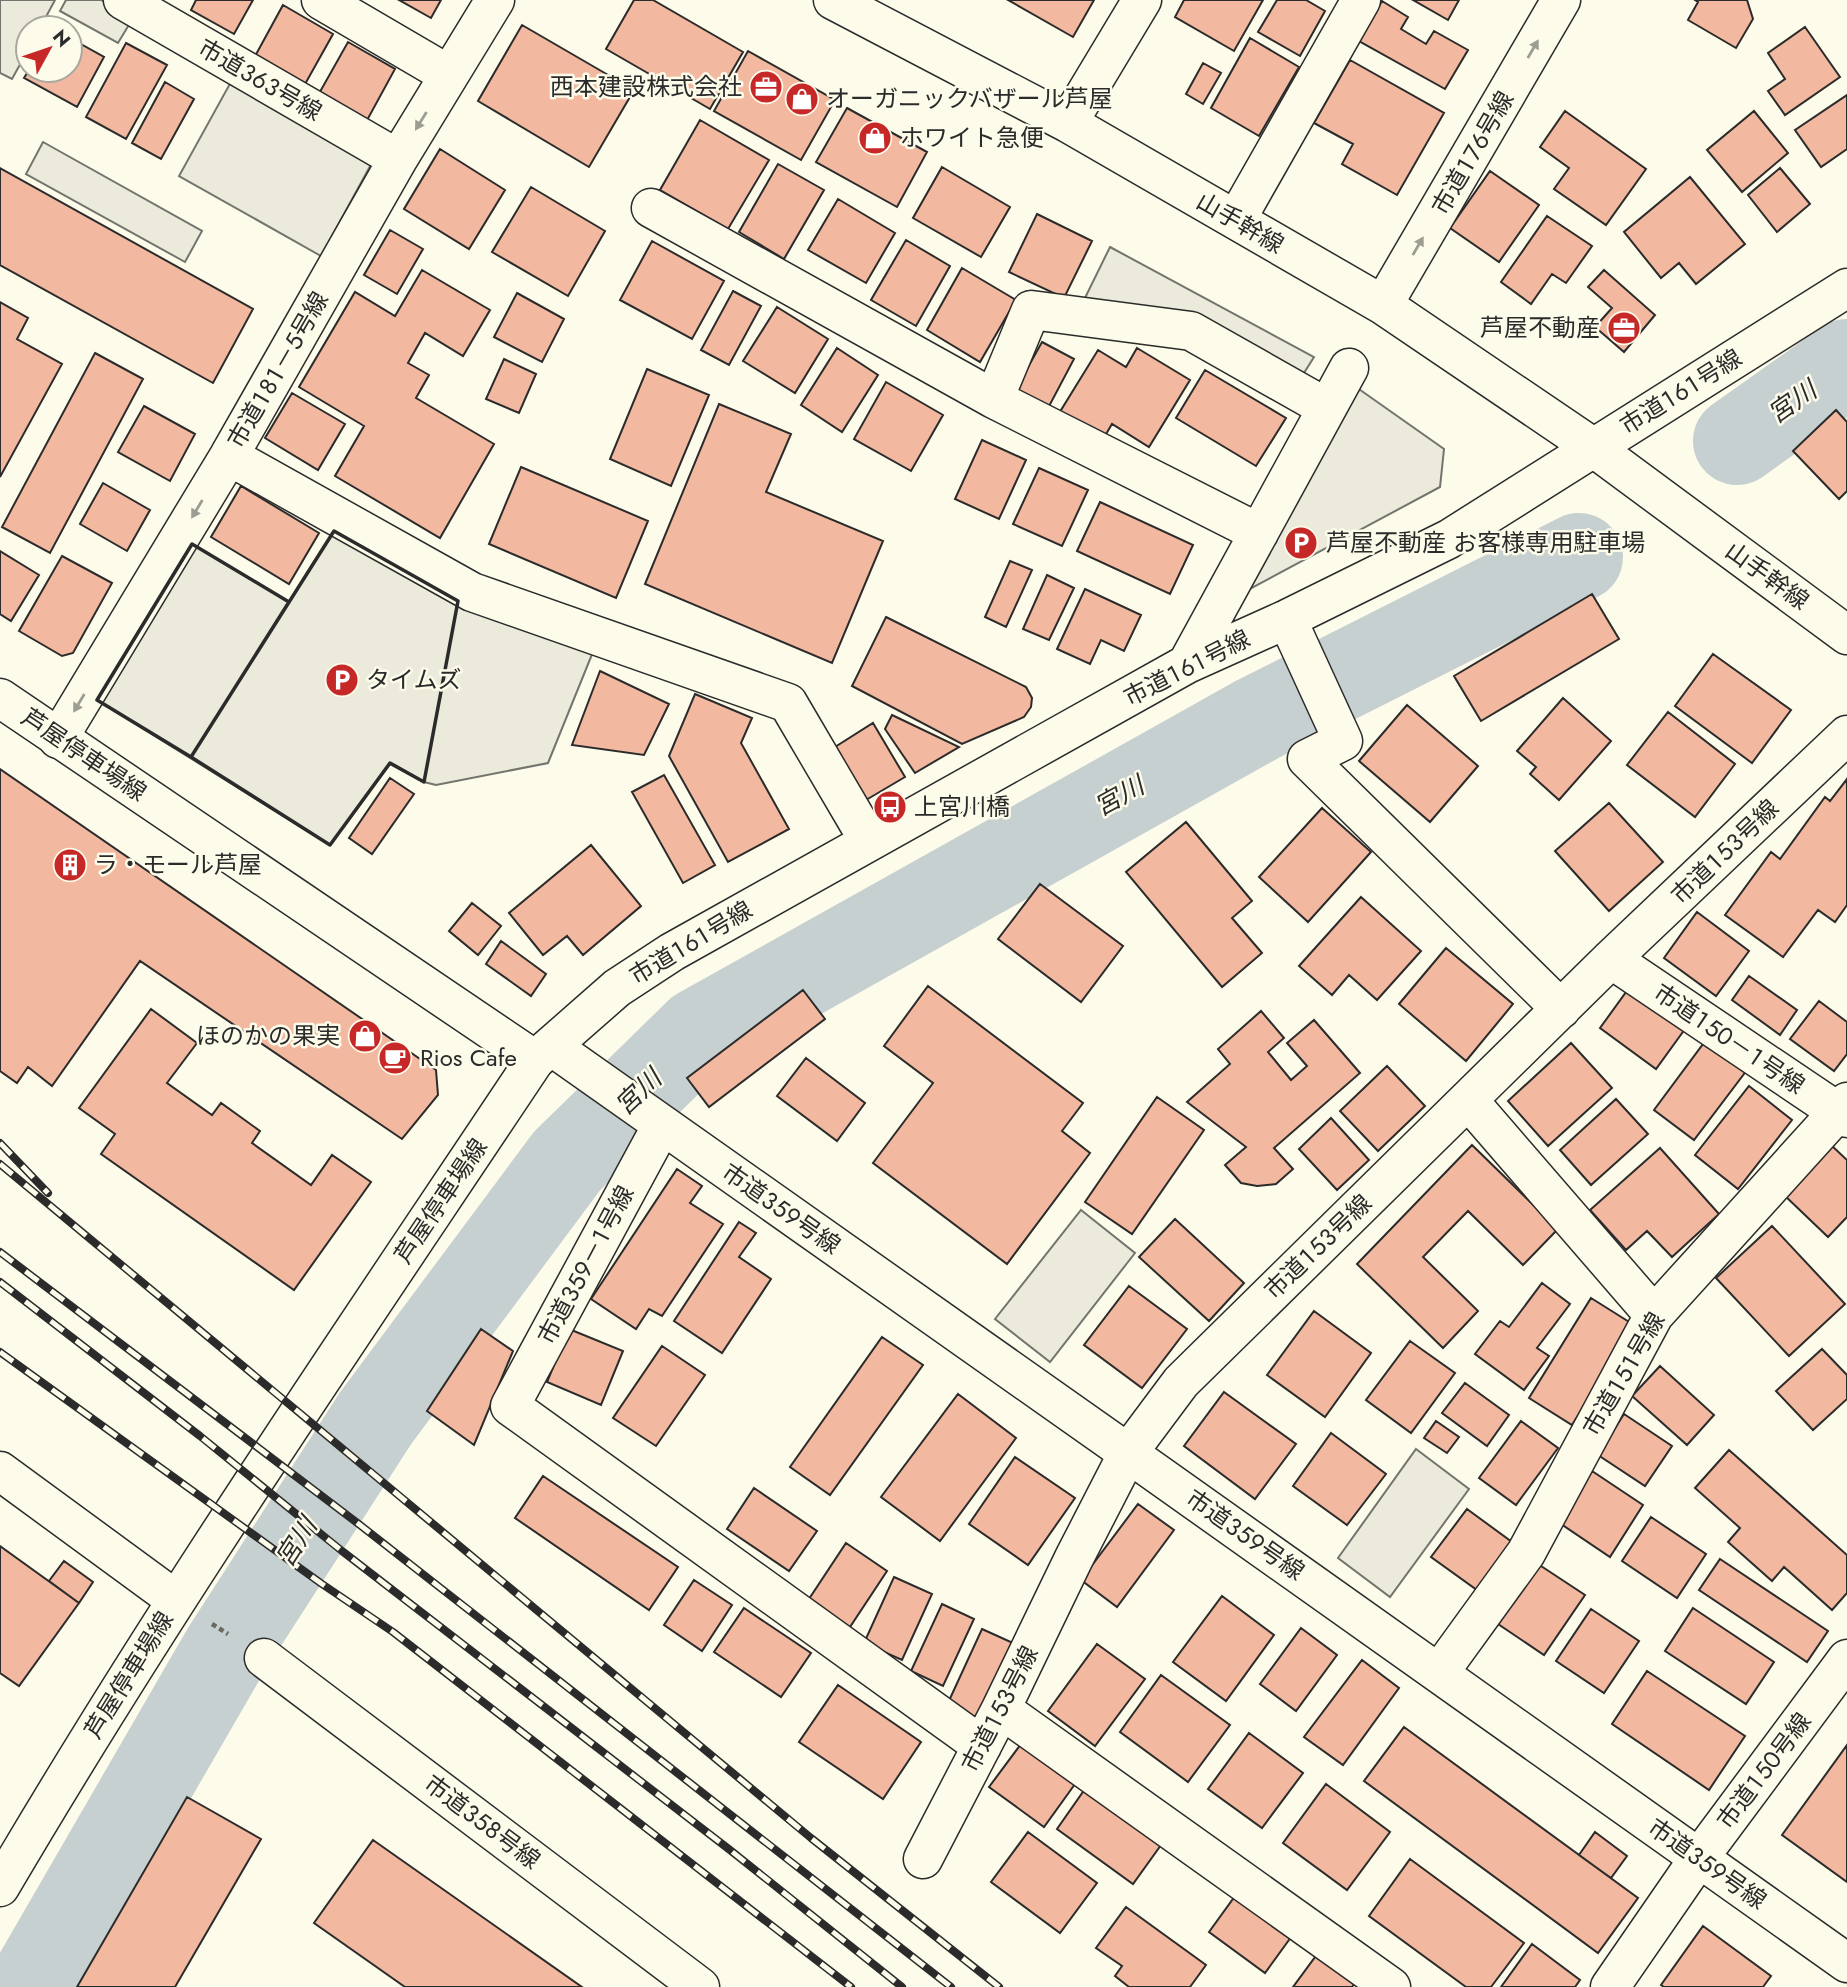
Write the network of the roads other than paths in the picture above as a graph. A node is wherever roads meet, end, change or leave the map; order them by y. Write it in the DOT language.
graph roads {
  1 [pos="123,0"];
  2 [pos="321,0"];
  3 [pos="495,0"];
  4 [pos="832,0"];
  5 [pos="1142,0"];
  6 [pos="1361,0"];
  7 [pos="1561,0"];
  8 [pos="449,75"];
  9 [pos="1068,123"];
  10 [pos="398,159"];
  11 [pos="651,208"];
  12 [pos="1236,220"];
  13 [pos="1847,288"];
  14 [pos="1383,305"];
  15 [pos="1349,368"];
  16 [pos="994,399"];
  17 [pos="1327,408"];
  18 [pos="1594,448"];
  19 [pos="229,456"];
  20 [pos="1259,533"];
  21 [pos="1287,620"];
  22 [pos="1847,635"];
  23 [pos="1187,664"];
  24 [pos="0,698"];
  25 [pos="1847,735"];
  26 [pos="58,738"];
  27 [pos="869,841"];
  28 [pos="1611,959"];
  29 [pos="1561,1009"];
  30 [pos="543,1053"];
  31 [pos="1468,1100"];
  32 [pos="1844,1110"];
  33 [pos="652,1117"];
  34 [pos="1654,1315"];
  35 [pos="1128,1453"];
  36 [pos="0,1471"];
  37 [pos="176,1600"];
  38 [pos="264,1658"];
  39 [pos="1847,1659"];
  40 [pos="1438,1673"];
  41 [pos="1001,1709"];
  42 [pos="982,1746"];
  43 [pos="1699,1858"];
  44 [pos="923,1859"];
  45 [pos="0,1887"];
  46 [pos="1847,1963"];
  47 [pos="700,1987"];
  48 [pos="1391,1987"];
  49 [pos="1610,1987"];
  1 -- 10 [label="street, 市道３６３号線"];
  2 -- 8 [label="street"];
  3 -- 8 [label="street, 市道１８１－５号線"];
  4 -- 9 [label="street, 山手幹線"];
  5 -- 9 [label="street"];
  6 -- 12 [label="street"];
  14 -- 7 [label="street, 市道１７６号線, one-way"];
  8 -- 10 [label="street, 市道１８１－５号線, one-way"];
  9 -- 12 [label="street, 山手幹線"];
  10 -- 19 [label="street, 市道１８１－５号線"];
  11 -- 16 [label="street"];
  12 -- 14 [label="street, 山手幹線"];
  13 -- 18 [label="street, 市道１６１号線"];
  14 -- 18 [label="street, 山手幹線"];
  15 -- 17 [label="street"];
  16 -- 17 [label="street"];
  16 -- 20 [label="street"];
  17 -- 20 [label="street"];
  18 -- 21 [label="street, 市道１６１号線"];
  18 -- 22 [label="street, 山手幹線"];
  19 -- 26 [label="street, 市道１８１－５号線, one-way"];
  19 -- 27 [label="street"];
  20 -- 23 [label="street"];
  21 -- 23 [label="street, 市道１６１号線"];
  21 -- 29 [label="street"];
  23 -- 27 [label="street, 市道１６１号線"];
  24 -- 26 [label="street, 芦屋停車場線"];
  25 -- 28 [label="street, 市道１５３号線"];
  26 -- 30 [label="street, 芦屋停車場線"];
  27 -- 30 [label="street, 市道１６１号線"];
  28 -- 29 [label="street, 市道１５３号線"];
  28 -- 32 [label="street, 市道１５０－１号線"];
  29 -- 31 [label="street, 市道１５３号線"];
  30 -- 33 [label="street"];
  30 -- 37 [label="street, 芦屋停車場線"];
  31 -- 34 [label="street"];
  31 -- 35 [label="street, 市道１５３号線"];
  32 -- 34 [label="street, 市道１５１号線"];
  33 -- 35 [label="street, 市道３５９号線"];
  33 -- 42 [label="street, 市道３５９－１号線"];
  34 -- 40 [label="street, 市道１５１号線"];
  35 -- 40 [label="street, 市道３５９号線"];
  35 -- 41 [label="street, 市道１５３号線"];
  36 -- 37 [label="street"];
  37 -- 45 [label="street, 芦屋停車場線"];
  38 -- 47 [label="street, 市道３５８号線"];
  39 -- 43 [label="street, 市道１５０号線"];
  40 -- 43 [label="street, 市道３５９号線"];
  41 -- 42 [label="street, 市道１５３号線"];
  41 -- 48 [label="street"];
  42 -- 44 [label="street, 市道１５３号線"];
  43 -- 46 [label="street, 市道３５９号線"];
  43 -- 49 [label="street, 市道１５０号線"];
}
